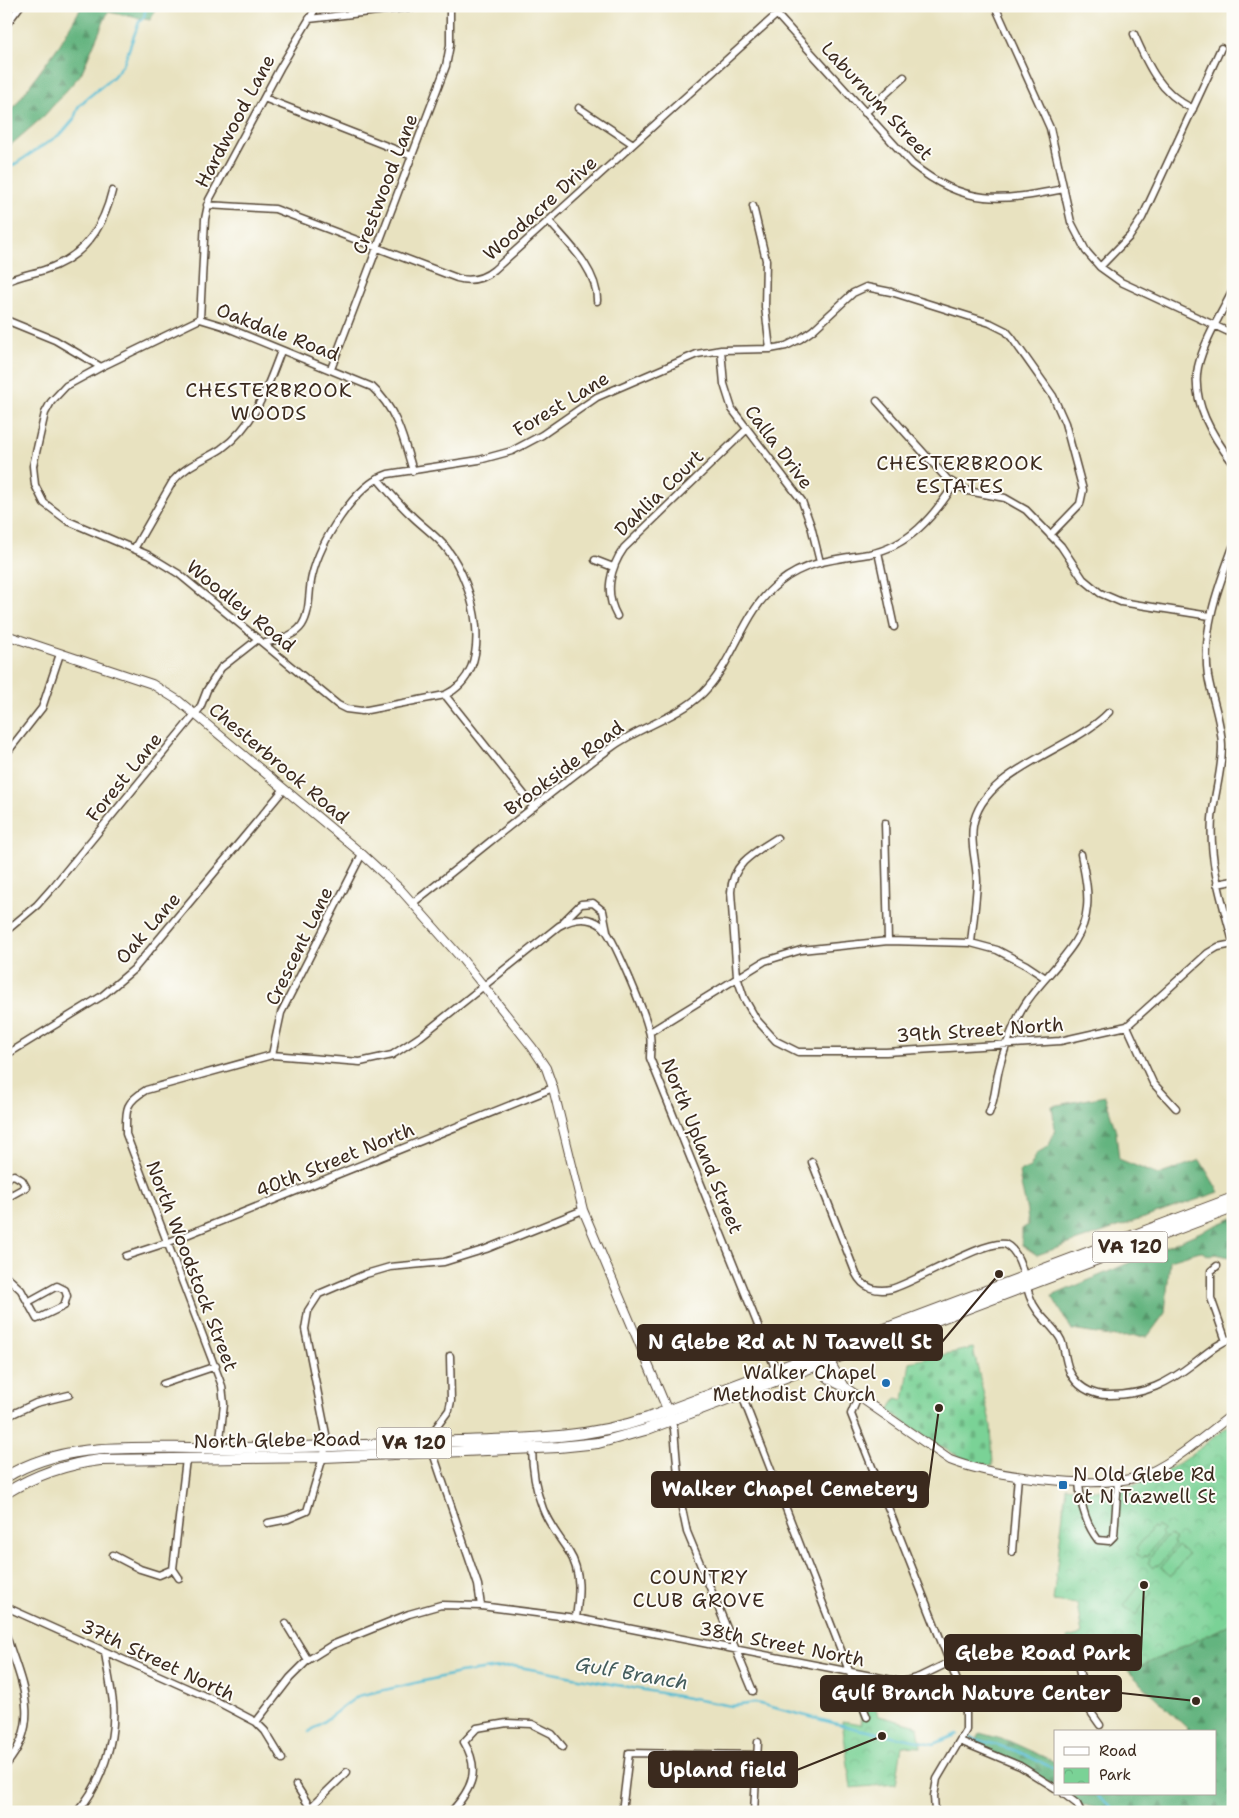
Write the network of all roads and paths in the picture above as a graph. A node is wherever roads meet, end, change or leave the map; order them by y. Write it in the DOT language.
graph roads {
  1 [pos="20,6"];
  2 [pos="317,6"];
  3 [pos="421,6"];
  4 [pos="450,6"];
  5 [pos="769,6"];
  6 [pos="786,6"];
  7 [pos="995,6"];
  8 [pos="776,14"];
  9 [pos="309,19"];
  10 [pos="6,25"];
  11 [pos="1134,34"];
  12 [pos="1221,48"];
  13 [pos="904,77"];
  14 [pos="264,98"];
  15 [pos="579,108"];
  16 [pos="1193,109"];
  17 [pos="865,113"];
  18 [pos="633,144"];
  19 [pos="412,156"];
  20 [pos="1064,189"];
  21 [pos="112,191"];
  22 [pos="207,205"];
  23 [pos="753,206"];
  24 [pos="549,220"];
  25 [pos="377,248"];
  26 [pos="1100,267"];
  27 [pos="6,282"];
  28 [pos="1233,290"];
  29 [pos="597,301"];
  30 [pos="200,318"];
  31 [pos="6,320"];
  32 [pos="1216,326"];
  33 [pos="1233,334"];
  34 [pos="770,349"];
  35 [pos="721,350"];
  36 [pos="282,351"];
  37 [pos="101,367"];
  38 [pos="331,369"];
  39 [pos="877,400"];
  40 [pos="746,430"];
  41 [pos="1233,463"];
  42 [pos="413,471"];
  43 [pos="377,478"];
  44 [pos="954,485"];
  45 [pos="1050,535"];
  46 [pos="1233,547"];
  47 [pos="134,549"];
  48 [pos="878,552"];
  49 [pos="595,560"];
  50 [pos="820,562"];
  51 [pos="614,567"];
  52 [pos="617,616"];
  53 [pos="1210,616"];
  54 [pos="894,627"];
  55 [pos="6,635"];
  56 [pos="258,639"];
  57 [pos="265,643"];
  58 [pos="60,654"];
  59 [pos="445,695"];
  60 [pos="1109,712"];
  61 [pos="196,714"];
  62 [pos="6,754"];
  63 [pos="284,789"];
  64 [pos="534,807"];
  65 [pos="885,823"];
  66 [pos="776,838"];
  67 [pos="362,854"];
  68 [pos="1081,854"];
  69 [pos="1233,881"];
  70 [pos="1217,884"];
  71 [pos="413,903"];
  72 [pos="559,926"];
  73 [pos="6,931"];
  74 [pos="608,932"];
  75 [pos="888,942"];
  76 [pos="971,943"];
  77 [pos="1233,943"];
  78 [pos="737,977"];
  79 [pos="1044,978"];
  80 [pos="484,987"];
  81 [pos="1127,1026"];
  82 [pos="650,1032"];
  83 [pos="1007,1043"];
  84 [pos="6,1055"];
  85 [pos="272,1055"];
  86 [pos="553,1088"];
  87 [pos="1176,1108"];
  88 [pos="989,1113"];
  89 [pos="812,1162"];
  90 [pos="6,1181"];
  91 [pos="6,1189"];
  92 [pos="8,1197"];
  93 [pos="1233,1198"];
  94 [pos="1233,1208"];
  95 [pos="583,1210"];
  96 [pos="169,1242"];
  97 [pos="126,1256"];
  98 [pos="1217,1266"];
  99 [pos="6,1276"];
  100 [pos="1025,1281"];
  101 [pos="28,1302"];
  102 [pos="1229,1339"];
  103 [pos="450,1356"];
  104 [pos="827,1356"];
  105 [pos="815,1360"];
  106 [pos="216,1366"];
  107 [pos="776,1370"];
  108 [pos="163,1384"];
  109 [pos="845,1388"];
  110 [pos="741,1393"];
  111 [pos="69,1395"];
  112 [pos="858,1397"];
  113 [pos="1233,1414"];
  114 [pos="669,1415"];
  115 [pos="6,1417"];
  116 [pos="531,1443"];
  117 [pos="219,1448"];
  118 [pos="434,1448"];
  119 [pos="325,1452"];
  120 [pos="186,1459"];
  121 [pos="1018,1476"];
  122 [pos="6,1477"];
  123 [pos="1079,1480"];
  124 [pos="1118,1480"];
  125 [pos="6,1494"];
  126 [pos="268,1523"];
  127 [pos="1012,1552"];
  128 [pos="113,1555"];
  129 [pos="173,1569"];
  130 [pos="179,1578"];
  131 [pos="481,1606"];
  132 [pos="6,1607"];
  133 [pos="576,1618"];
  134 [pos="286,1624"];
  135 [pos="6,1635"];
  136 [pos="735,1651"];
  137 [pos="105,1652"];
  138 [pos="308,1660"];
  139 [pos="948,1663"];
  140 [pos="851,1672"];
  141 [pos="753,1691"];
  142 [pos="867,1717"];
  143 [pos="256,1722"];
  144 [pos="1100,1725"];
  145 [pos="960,1741"];
  146 [pos="758,1742"];
  147 [pos="563,1747"];
  148 [pos="756,1755"];
  149 [pos="282,1759"];
  150 [pos="6,1765"];
  151 [pos="347,1772"];
  152 [pos="296,1785"];
  153 [pos="1054,1787"];
  154 [pos="1067,1796"];
  155 [pos="312,1810"];
  156 [pos="77,1812"];
  157 [pos="451,1812"];
  158 [pos="622,1812"];
  159 [pos="754,1812"];
  160 [pos="935,1812"];
  161 [pos="1082,1812"];
  1 -- 10 [label="street"];
  2 -- 9 [label="street, Hardwood Lane"];
  3 -- 9 [label="street"];
  4 -- 19 [label="street, Crestwood Lane"];
  5 -- 8 [label="street, Laburnum Street"];
  6 -- 8 [label="street, Woodacre Drive"];
  7 -- 20 [label="street"];
  8 -- 17 [label="street, Laburnum Street"];
  8 -- 18 [label="street, Woodacre Drive"];
  9 -- 14 [label="street, Hardwood Lane"];
  11 -- 16 [label="street"];
  12 -- 16 [label="street"];
  13 -- 17 [label="street"];
  14 -- 19 [label="street"];
  14 -- 22 [label="street, Hardwood Lane"];
  15 -- 18 [label="street"];
  16 -- 26 [label="street"];
  17 -- 20 [label="street, Laburnum Street"];
  18 -- 24 [label="street, Woodacre Drive"];
  19 -- 25 [label="street, Crestwood Lane"];
  20 -- 26 [label="street"];
  21 -- 27 [label="street"];
  22 -- 25 [label="street, Woodacre Drive"];
  22 -- 30 [label="street, Hardwood Lane"];
  23 -- 34 [label="street"];
  24 -- 25 [label="street, Woodacre Drive"];
  24 -- 29 [label="street"];
  25 -- 38 [label="street, Crestwood Lane"];
  26 -- 32 [label="street"];
  28 -- 32 [label="street"];
  30 -- 36 [label="street, Oakdale Road"];
  30 -- 37 [label="street, Oakdale Road"];
  31 -- 37 [label="street"];
  32 -- 33 [label="street"];
  32 -- 41 [label="street"];
  34 -- 35 [label="street, Forest Lane"];
  34 -- 45 [label="street, Forest Lane"];
  35 -- 40 [label="street, Calla Drive"];
  35 -- 42 [label="street, Forest Lane"];
  36 -- 38 [label="street, Oakdale Road"];
  36 -- 47 [label="street"];
  37 -- 47 [label="street, Woodley Road"];
  38 -- 42 [label="street, Oakdale Road"];
  39 -- 44 [label="street"];
  40 -- 50 [label="street, Calla Drive"];
  40 -- 51 [label="street, Dahlia Court"];
  42 -- 43 [label="street, Forest Lane"];
  43 -- 57 [label="street, Forest Lane"];
  43 -- 59 [label="street"];
  44 -- 45 [label="street"];
  44 -- 48 [label="street, Brookside Road"];
  45 -- 53 [label="street"];
  46 -- 53 [label="street"];
  47 -- 56 [label="street, Woodley Road"];
  48 -- 50 [label="street, Brookside Road"];
  48 -- 54 [label="street"];
  49 -- 51 [label="street"];
  50 -- 64 [label="street, Brookside Road"];
  51 -- 52 [label="street, Dahlia Court"];
  53 -- 70 [label="street"];
  55 -- 58 [label="street, Chesterbrook Road"];
  56 -- 57 [label="street, Woodley Road"];
  56 -- 61 [label="street, Forest Lane"];
  57 -- 59 [label="street, Woodley Road"];
  58 -- 61 [label="street, Chesterbrook Road"];
  58 -- 62 [label="street"];
  59 -- 64 [label="street"];
  60 -- 76 [label="street"];
  61 -- 63 [label="street, Chesterbrook Road"];
  61 -- 73 [label="street, Forest Lane"];
  63 -- 67 [label="street, Chesterbrook Road"];
  63 -- 84 [label="street, Oak Lane"];
  64 -- 71 [label="street, Brookside Road"];
  65 -- 75 [label="street"];
  66 -- 78 [label="street, 39th Street North"];
  67 -- 71 [label="street, Chesterbrook Road"];
  67 -- 85 [label="street, Crescent Lane"];
  68 -- 79 [label="street"];
  69 -- 70 [label="street"];
  70 -- 77 [label="street"];
  71 -- 80 [label="street, Chesterbrook Road"];
  72 -- 74 [label="street"];
  72 -- 74 [label="street, North Upland Street"];
  72 -- 80 [label="street"];
  74 -- 82 [label="street, North Upland Street"];
  75 -- 76 [label="street"];
  75 -- 78 [label="street"];
  76 -- 79 [label="street"];
  77 -- 81 [label="street, 39th Street North"];
  78 -- 82 [label="street"];
  78 -- 83 [label="street, 39th Street North"];
  79 -- 83 [label="street"];
  80 -- 85 [label="street"];
  80 -- 86 [label="street, Chesterbrook Road"];
  81 -- 83 [label="street, 39th Street North"];
  81 -- 87 [label="street"];
  82 -- 107 [label="street, North Upland Street"];
  83 -- 88 [label="street"];
  85 -- 96 [label="street, North Woodstock Street"];
  86 -- 95 [label="street, Chesterbrook Road"];
  86 -- 96 [label="street, 40th Street North"];
  89 -- 100 [label="street"];
  90 -- 92 [label="street"];
  91 -- 92 [label="street"];
  93 -- 100 [label="main road, North Glebe Road / VA 120"];
  94 -- 100 [label="main road, North Glebe Road / VA 120"];
  95 -- 114 [label="street, Chesterbrook Road"];
  95 -- 119 [label="street"];
  96 -- 97 [label="street, 40th Street North"];
  96 -- 106 [label="street, North Woodstock Street"];
  98 -- 102 [label="street"];
  99 -- 101 [label="street"];
  100 -- 102 [label="street"];
  100 -- 104 [label="main road, North Glebe Road / VA 120"];
  101 -- 101 [label="street"];
  103 -- 118 [label="street"];
  104 -- 105 [label="main road, North Glebe Road / VA 120"];
  104 -- 109 [label="street"];
  105 -- 107 [label="main road, North Glebe Road / VA 120"];
  105 -- 109 [label="street"];
  105 -- 110 [label="main road, North Glebe Road / VA 120"];
  106 -- 108 [label="street"];
  106 -- 117 [label="street, North Woodstock Street"];
  107 -- 114 [label="main road, North Glebe Road / VA 120"];
  109 -- 112 [label="street"];
  110 -- 114 [label="main road, North Glebe Road / VA 120"];
  110 -- 140 [label="street"];
  111 -- 115 [label="street"];
  112 -- 121 [label="street"];
  112 -- 139 [label="street"];
  113 -- 124 [label="street"];
  114 -- 116 [label="main road, North Glebe Road / VA 120"];
  114 -- 136 [label="street"];
  116 -- 118 [label="main road, North Glebe Road / VA 120"];
  116 -- 133 [label="street"];
  117 -- 119 [label="main road, North Glebe Road / VA 120"];
  117 -- 122 [label="main road, North Glebe Road / VA 120"];
  118 -- 119 [label="main road, North Glebe Road / VA 120"];
  118 -- 131 [label="street"];
  119 -- 120 [label="main road, North Glebe Road / VA 120"];
  119 -- 126 [label="street"];
  120 -- 125 [label="main road, North Glebe Road / VA 120"];
  120 -- 129 [label="street"];
  121 -- 123 [label="street"];
  121 -- 127 [label="street"];
  123 -- 124 [label="street"];
  123 -- 124 [label="street"];
  128 -- 129 [label="street"];
  129 -- 130 [label="street"];
  131 -- 133 [label="street, 38th Street North"];
  131 -- 138 [label="street, 38th Street North"];
  132 -- 137 [label="street, 37th Street North"];
  133 -- 136 [label="street, 38th Street North"];
  134 -- 138 [label="street"];
  135 -- 150 [label="street"];
  136 -- 140 [label="street, 38th Street North"];
  136 -- 141 [label="street"];
  137 -- 143 [label="street, 37th Street North"];
  137 -- 156 [label="street"];
  138 -- 143 [label="street, 38th Street North"];
  139 -- 140 [label="street, 38th Street North"];
  139 -- 144 [label="street, 38th Street North"];
  139 -- 145 [label="street"];
  140 -- 142 [label="street"];
  143 -- 149 [label="street, 37th Street North"];
  145 -- 153 [label="street"];
  145 -- 160 [label="street"];
  146 -- 148 [label="street"];
  147 -- 157 [label="street"];
  148 -- 158 [label="street"];
  148 -- 159 [label="street"];
  151 -- 155 [label="street"];
  152 -- 155 [label="street"];
  154 -- 161 [label="street"];
}
